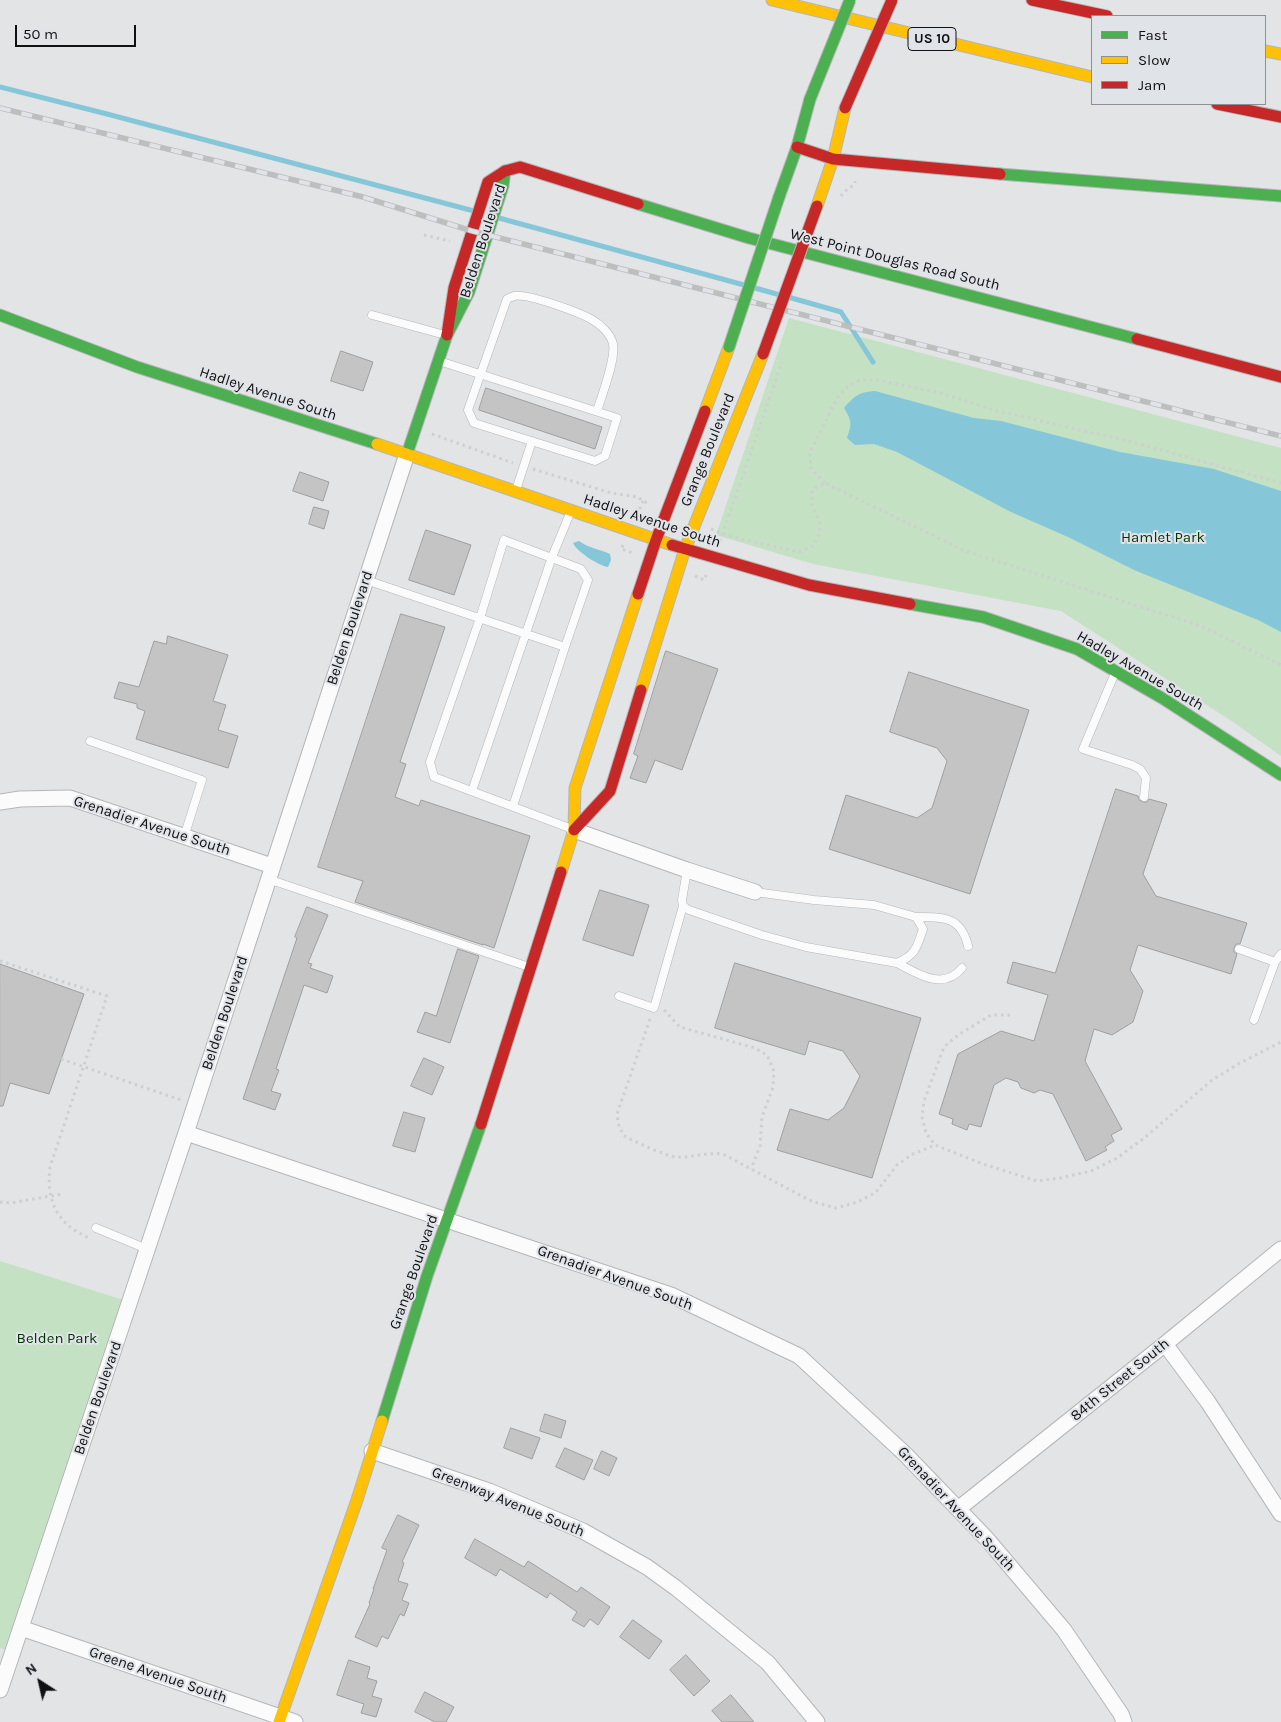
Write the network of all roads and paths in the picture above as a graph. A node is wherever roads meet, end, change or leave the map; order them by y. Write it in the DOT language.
graph roads {
  1 [pos="772,0"];
  2 [pos="850,0"];
  3 [pos="892,0"];
  4 [pos="1032,0"];
  5 [pos="1102,15"];
  6 [pos="1266,51"];
  7 [pos="1281,54"];
  8 [pos="1091,78"];
  9 [pos="1222,105"];
  10 [pos="1281,117"];
  11 [pos="797,146"];
  12 [pos="832,159"];
  13 [pos="505,171"];
  14 [pos="1281,196"];
  15 [pos="424,235"];
  16 [pos="468,245"];
  17 [pos="0,315"];
  18 [pos="372,315"];
  19 [pos="447,335"];
  20 [pos="438,361"];
  21 [pos="480,374"];
  22 [pos="1281,377"];
  23 [pos="597,411"];
  24 [pos="415,429"];
  25 [pos="532,441"];
  26 [pos="407,454"];
  27 [pos="524,466"];
  28 [pos="825,483"];
  29 [pos="1281,483"];
  30 [pos="515,491"];
  31 [pos="571,511"];
  32 [pos="667,512"];
  33 [pos="695,523"];
  34 [pos="656,540"];
  35 [pos="684,549"];
  36 [pos="552,557"];
  37 [pos="366,580"];
  38 [pos="480,618"];
  39 [pos="526,634"];
  40 [pos="565,647"];
  41 [pos="1281,665"];
  42 [pos="1116,671"];
  43 [pos="90,741"];
  44 [pos="1281,775"];
  45 [pos="472,791"];
  46 [pos="1144,797"];
  47 [pos="0,802"];
  48 [pos="513,806"];
  49 [pos="574,830"];
  50 [pos="184,836"];
  51 [pos="687,870"];
  52 [pos="270,872"];
  53 [pos="755,892"];
  54 [pos="683,906"];
  55 [pos="916,917"];
  56 [pos="968,946"];
  57 [pos="1239,949"];
  58 [pos="1281,954"];
  59 [pos="0,961"];
  60 [pos="1275,962"];
  61 [pos="897,963"];
  62 [pos="531,967"];
  63 [pos="962,968"];
  64 [pos="619,996"];
  65 [pos="654,1008"];
  66 [pos="1010,1015"];
  67 [pos="1254,1020"];
  68 [pos="1281,1042"];
  69 [pos="61,1059"];
  70 [pos="83,1067"];
  71 [pos="196,1105"];
  72 [pos="186,1133"];
  73 [pos="935,1145"];
  74 [pos="751,1169"];
  75 [pos="62,1194"];
  76 [pos="50,1196"];
  77 [pos="0,1202"];
  78 [pos="447,1220"];
  79 [pos="96,1228"];
  80 [pos="109,1233"];
  81 [pos="147,1249"];
  82 [pos="1281,1249"];
  83 [pos="1165,1344"];
  84 [pos="372,1451"];
  85 [pos="958,1509"];
  86 [pos="1281,1514"];
  87 [pos="21,1628"];
  88 [pos="0,1690"];
  89 [pos="285,1720"];
  90 [pos="817,1722"];
  91 [pos="1124,1722"];
  1 -- 8 [label="main road, US 10"];
  2 -- 11 [label="main road, Grange Boulevard, bridge"];
  3 -- 12 [label="main road, Grange Boulevard, bridge"];
  4 -- 5 [label="main road"];
  6 -- 7 [label="main road"];
  9 -- 10 [label="main road"];
  11 -- 12 [label="main road"];
  11 -- 32 [label="main road, Grange Boulevard, bridge"];
  12 -- 14 [label="main road"];
  12 -- 33 [label="main road, Grange Boulevard, bridge"];
  13 -- 16 [label="main road, Belden Boulevard"];
  13 -- 19 [label="main road, Belden Boulevard"];
  13 -- 22 [label="main road, West Point Douglas Road South"];
  15 -- 16 [label="path"];
  16 -- 19 [label="main road, Belden Boulevard"];
  17 -- 26 [label="main road, Hadley Avenue South"];
  18 -- 19 [label="lane"];
  19 -- 20 [label="main road, Belden Boulevard"];
  20 -- 21 [label="lane"];
  20 -- 24 [label="main road, Belden Boulevard"];
  21 -- 23 [label="lane"];
  21 -- 23 [label="lane"];
  21 -- 25 [label="lane"];
  23 -- 25 [label="lane"];
  24 -- 26 [label="main road, Belden Boulevard"];
  24 -- 27 [label="path"];
  25 -- 27 [label="lane"];
  26 -- 30 [label="main road, Hadley Avenue South"];
  26 -- 37 [label="street, Belden Boulevard"];
  27 -- 30 [label="lane"];
  27 -- 32 [label="path"];
  28 -- 29 [label="path"];
  28 -- 33 [label="path"];
  28 -- 41 [label="path"];
  30 -- 31 [label="main road, Hadley Avenue South"];
  31 -- 34 [label="main road, Hadley Avenue South"];
  31 -- 36 [label="lane"];
  32 -- 34 [label="main road, Grange Boulevard"];
  33 -- 35 [label="main road, Grange Boulevard"];
  34 -- 35 [label="main road, Hadley Avenue South"];
  34 -- 49 [label="main road, Grange Boulevard"];
  35 -- 42 [label="main road, Hadley Avenue South"];
  35 -- 49 [label="main road, Grange Boulevard"];
  36 -- 38 [label="lane"];
  36 -- 39 [label="lane"];
  36 -- 40 [label="lane"];
  37 -- 38 [label="lane"];
  37 -- 52 [label="street, Belden Boulevard"];
  38 -- 39 [label="lane"];
  38 -- 45 [label="lane"];
  39 -- 40 [label="lane"];
  39 -- 45 [label="lane"];
  40 -- 48 [label="lane"];
  42 -- 44 [label="main road, Hadley Avenue South"];
  42 -- 46 [label="lane"];
  43 -- 50 [label="lane"];
  45 -- 48 [label="lane"];
  47 -- 50 [label="street, Grenadier Avenue South"];
  48 -- 49 [label="lane"];
  49 -- 51 [label="street"];
  49 -- 62 [label="main road, Grange Boulevard"];
  50 -- 52 [label="street, Grenadier Avenue South"];
  51 -- 53 [label="street"];
  51 -- 54 [label="lane"];
  52 -- 62 [label="lane"];
  52 -- 71 [label="street, Belden Boulevard"];
  53 -- 55 [label="lane"];
  54 -- 61 [label="lane"];
  54 -- 65 [label="lane"];
  55 -- 56 [label="lane"];
  55 -- 61 [label="lane"];
  57 -- 60 [label="lane"];
  58 -- 60 [label="lane"];
  59 -- 70 [label="path"];
  60 -- 67 [label="lane"];
  61 -- 63 [label="lane"];
  62 -- 78 [label="main road, Grange Boulevard"];
  64 -- 65 [label="lane"];
  65 -- 74 [label="path"];
  65 -- 74 [label="path"];
  66 -- 73 [label="path"];
  68 -- 73 [label="path"];
  69 -- 70 [label="path"];
  70 -- 71 [label="path"];
  70 -- 76 [label="path"];
  71 -- 72 [label="street, Belden Boulevard"];
  72 -- 78 [label="street, Grenadier Avenue South"];
  72 -- 81 [label="street, Belden Boulevard"];
  73 -- 74 [label="path"];
  75 -- 76 [label="path"];
  76 -- 77 [label="path"];
  76 -- 80 [label="path"];
  78 -- 84 [label="main road, Grange Boulevard"];
  78 -- 85 [label="street, Grenadier Avenue South"];
  79 -- 80 [label="lane"];
  80 -- 81 [label="lane"];
  81 -- 87 [label="street, Belden Boulevard"];
  82 -- 83 [label="street, 84th Street South"];
  83 -- 85 [label="street, 84th Street South"];
  83 -- 86 [label="street"];
  84 -- 89 [label="main road, Grange Boulevard"];
  84 -- 90 [label="street, Greenway Avenue South"];
  85 -- 91 [label="street, Grenadier Avenue South"];
  87 -- 88 [label="street, Belden Boulevard"];
  87 -- 89 [label="street, Greene Avenue South"];
}
